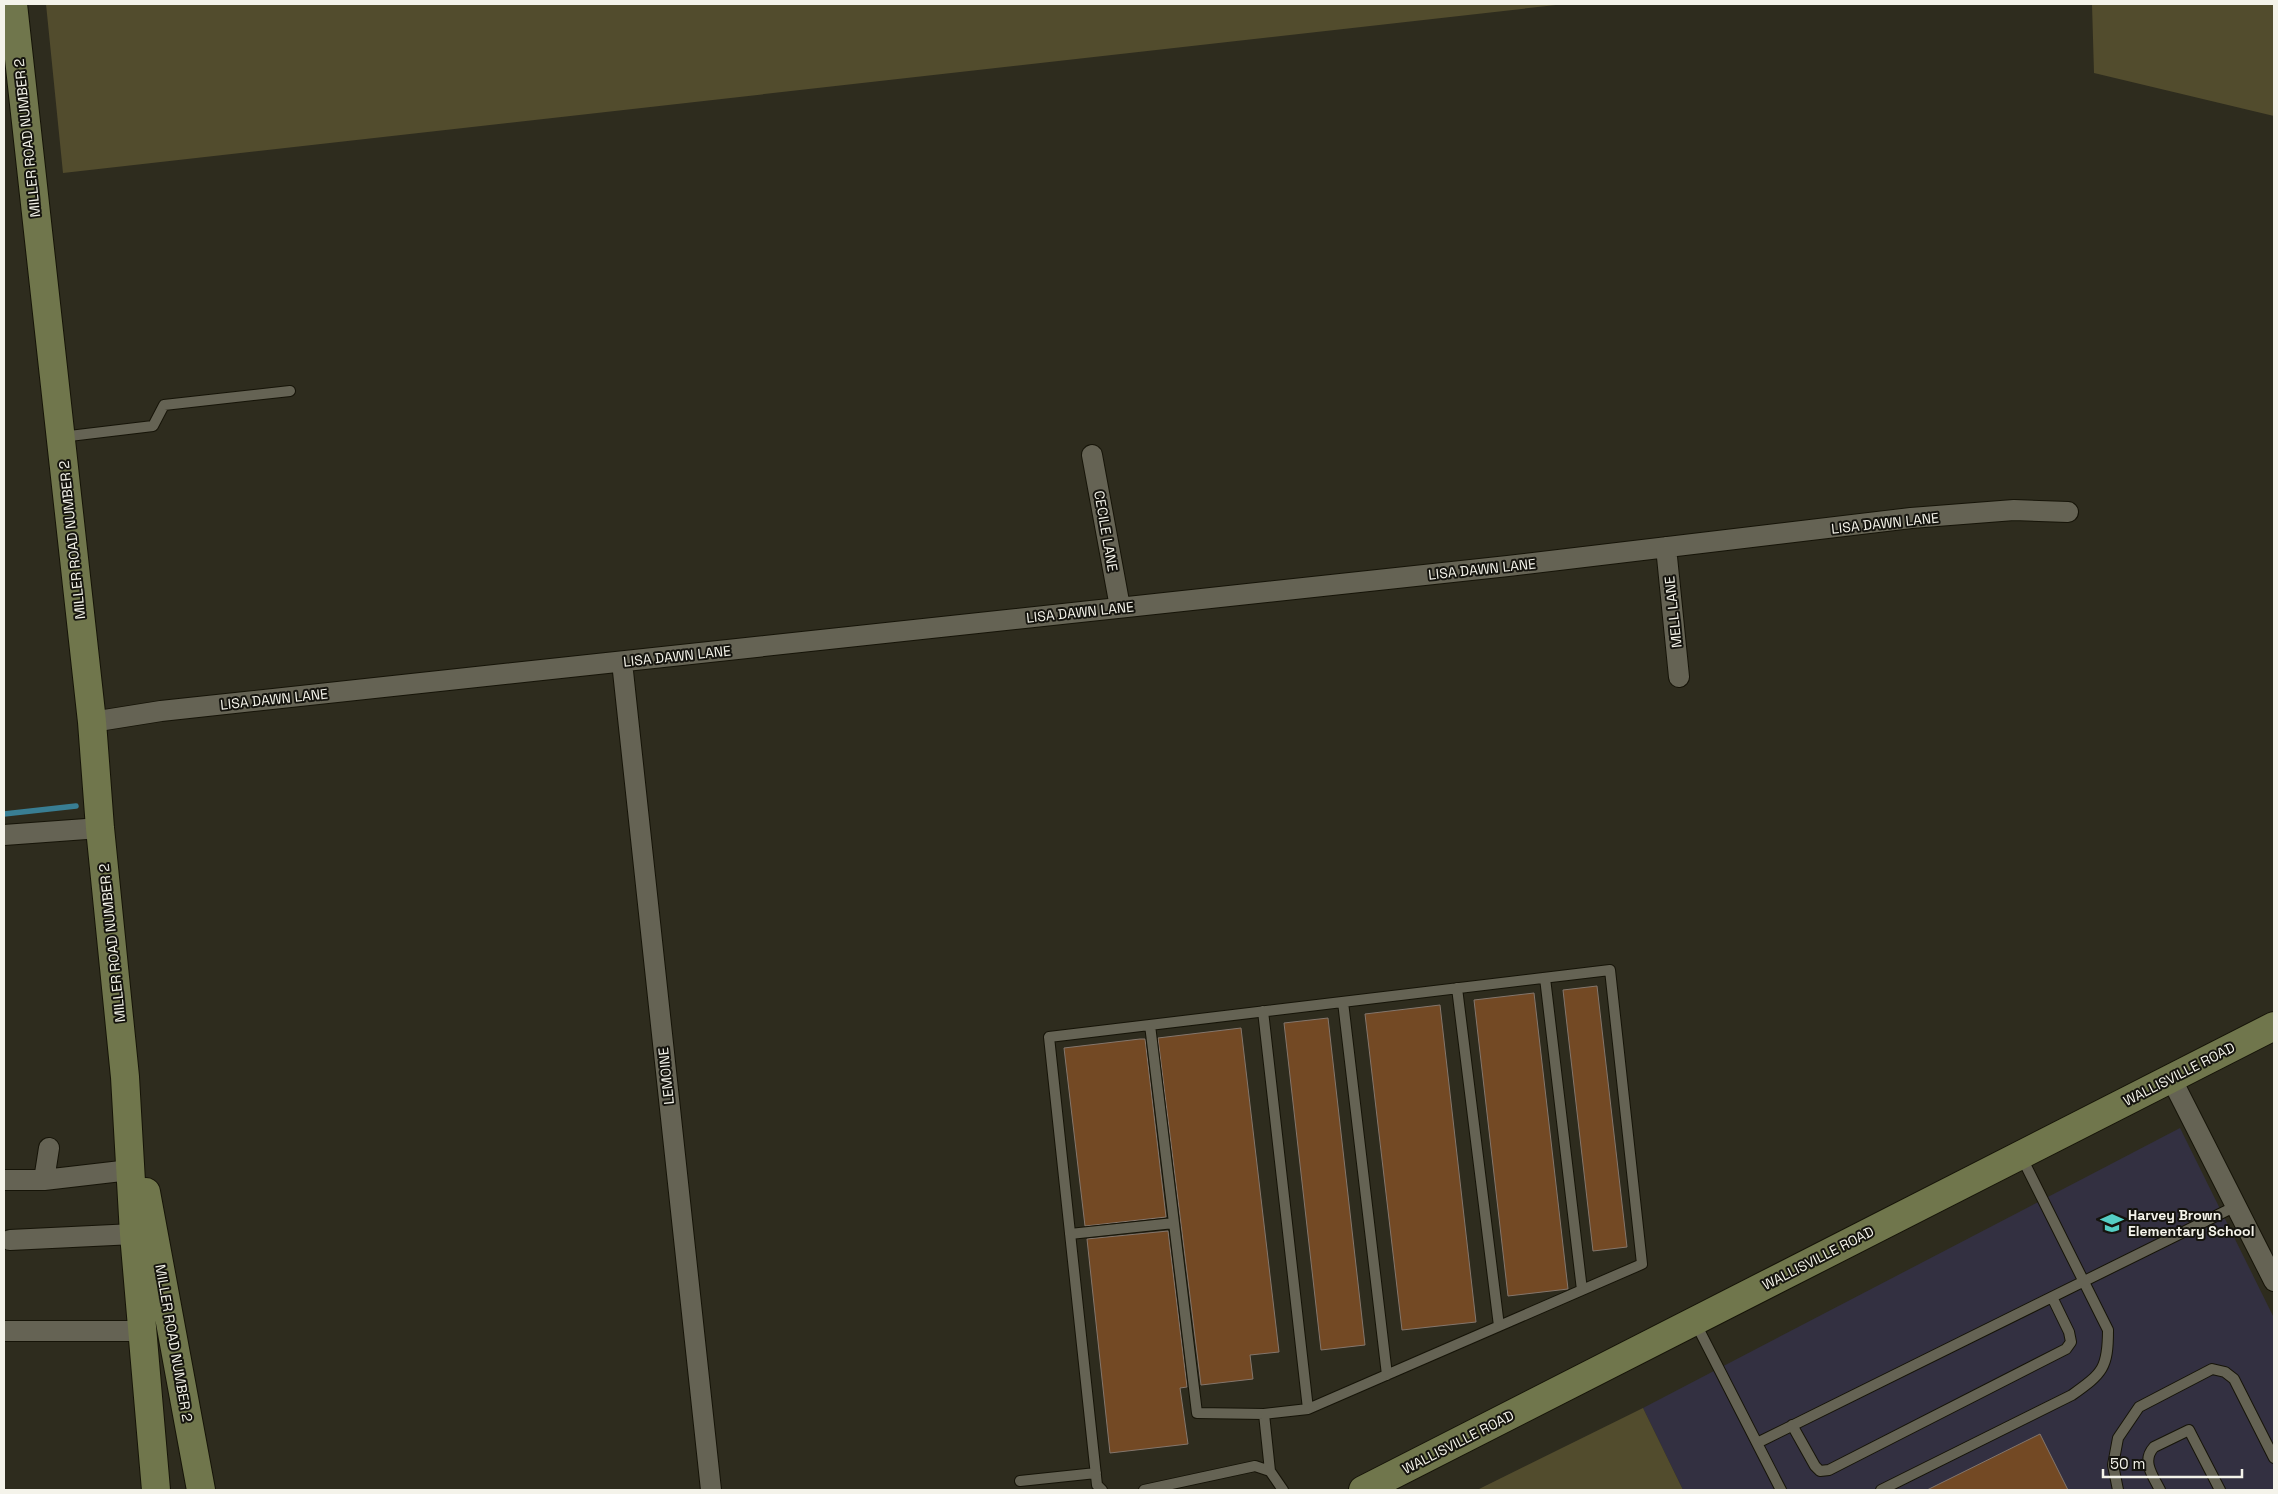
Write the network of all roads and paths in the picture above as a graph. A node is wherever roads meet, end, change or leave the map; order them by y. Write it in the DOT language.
graph roads {
  1 [pos="12,4"];
  2 [pos="290,391"];
  3 [pos="60,437"];
  4 [pos="1092,455"];
  5 [pos="2068,512"];
  6 [pos="1666,547"];
  7 [pos="1120,608"];
  8 [pos="622,662"];
  9 [pos="1679,677"];
  10 [pos="92,722"];
  11 [pos="100,828"];
  12 [pos="4,835"];
  13 [pos="1546,978"];
  14 [pos="1457,988"];
  15 [pos="1343,1002"];
  16 [pos="1263,1011"];
  17 [pos="1150,1025"];
  18 [pos="2274,1026"];
  19 [pos="125,1077"];
  20 [pos="2171,1078"];
  21 [pos="49,1148"];
  22 [pos="2021,1155"];
  23 [pos="130,1170"];
  24 [pos="4,1180"];
  25 [pos="44,1180"];
  26 [pos="2236,1206"];
  27 [pos="1174,1223"];
  28 [pos="134,1234"];
  29 [pos="1070,1234"];
  30 [pos="10,1240"];
  31 [pos="2085,1281"];
  32 [pos="2274,1281"];
  33 [pos="1582,1290"];
  34 [pos="2052,1297"];
  35 [pos="1695,1321"];
  36 [pos="1499,1326"];
  37 [pos="4,1331"];
  38 [pos="142,1331"];
  39 [pos="1387,1375"];
  40 [pos="1308,1408"];
  41 [pos="1264,1414"];
  42 [pos="1792,1425"];
  43 [pos="1757,1442"];
  44 [pos="2274,1458"];
  45 [pos="1270,1471"];
  46 [pos="1096,1473"];
  47 [pos="1020,1481"];
  48 [pos="156,1490"];
  49 [pos="201,1490"];
  50 [pos="711,1490"];
  51 [pos="1102,1490"];
  52 [pos="1144,1490"];
  53 [pos="1283,1490"];
  54 [pos="1363,1490"];
  55 [pos="1781,1490"];
  56 [pos="1882,1490"];
  57 [pos="2118,1490"];
  58 [pos="2160,1490"];
  59 [pos="2220,1490"];
  1 -- 3 [label="main road, MILLER ROAD NUMBER 2"];
  2 -- 3 [label="lane"];
  3 -- 10 [label="main road, MILLER ROAD NUMBER 2"];
  4 -- 7 [label="street, CECILE LANE"];
  5 -- 6 [label="street, LISA DAWN LANE"];
  6 -- 7 [label="street, LISA DAWN LANE"];
  6 -- 9 [label="street, MELL LANE"];
  7 -- 8 [label="street, LISA DAWN LANE"];
  8 -- 10 [label="street, LISA DAWN LANE"];
  8 -- 50 [label="street, LEMOINE"];
  10 -- 11 [label="main road, MILLER ROAD NUMBER 2"];
  11 -- 12 [label="street"];
  11 -- 19 [label="main road, MILLER ROAD NUMBER 2"];
  13 -- 14 [label="lane"];
  13 -- 33 [label="lane"];
  13 -- 33 [label="lane"];
  14 -- 15 [label="lane"];
  14 -- 36 [label="lane"];
  15 -- 16 [label="lane"];
  15 -- 39 [label="lane"];
  16 -- 17 [label="lane"];
  16 -- 40 [label="lane"];
  17 -- 27 [label="lane"];
  17 -- 29 [label="lane"];
  18 -- 20 [label="main road, WALLISVILLE ROAD"];
  19 -- 23 [label="main road, MILLER ROAD NUMBER 2"];
  19 -- 49 [label="main road, MILLER ROAD NUMBER 2"];
  20 -- 22 [label="main road, WALLISVILLE ROAD"];
  20 -- 26 [label="street"];
  21 -- 25 [label="street"];
  22 -- 31 [label="lane"];
  22 -- 35 [label="main road, WALLISVILLE ROAD"];
  23 -- 25 [label="street"];
  23 -- 28 [label="main road, MILLER ROAD NUMBER 2"];
  24 -- 25 [label="street"];
  26 -- 31 [label="lane"];
  26 -- 32 [label="street"];
  27 -- 29 [label="lane"];
  27 -- 41 [label="lane"];
  28 -- 30 [label="street"];
  28 -- 38 [label="main road, MILLER ROAD NUMBER 2"];
  29 -- 46 [label="lane"];
  31 -- 34 [label="lane"];
  31 -- 56 [label="lane"];
  33 -- 36 [label="lane"];
  34 -- 42 [label="lane"];
  34 -- 42 [label="lane"];
  35 -- 43 [label="lane"];
  35 -- 54 [label="main road, WALLISVILLE ROAD"];
  36 -- 39 [label="lane"];
  37 -- 38 [label="street"];
  38 -- 48 [label="main road, MILLER ROAD NUMBER 2"];
  39 -- 40 [label="lane"];
  40 -- 41 [label="lane"];
  41 -- 45 [label="lane"];
  42 -- 43 [label="lane"];
  43 -- 55 [label="lane"];
  44 -- 57 [label="lane"];
  45 -- 52 [label="lane"];
  45 -- 53 [label="lane"];
  46 -- 47 [label="lane"];
  46 -- 51 [label="lane"];
  58 -- 59 [label="lane"];
}
